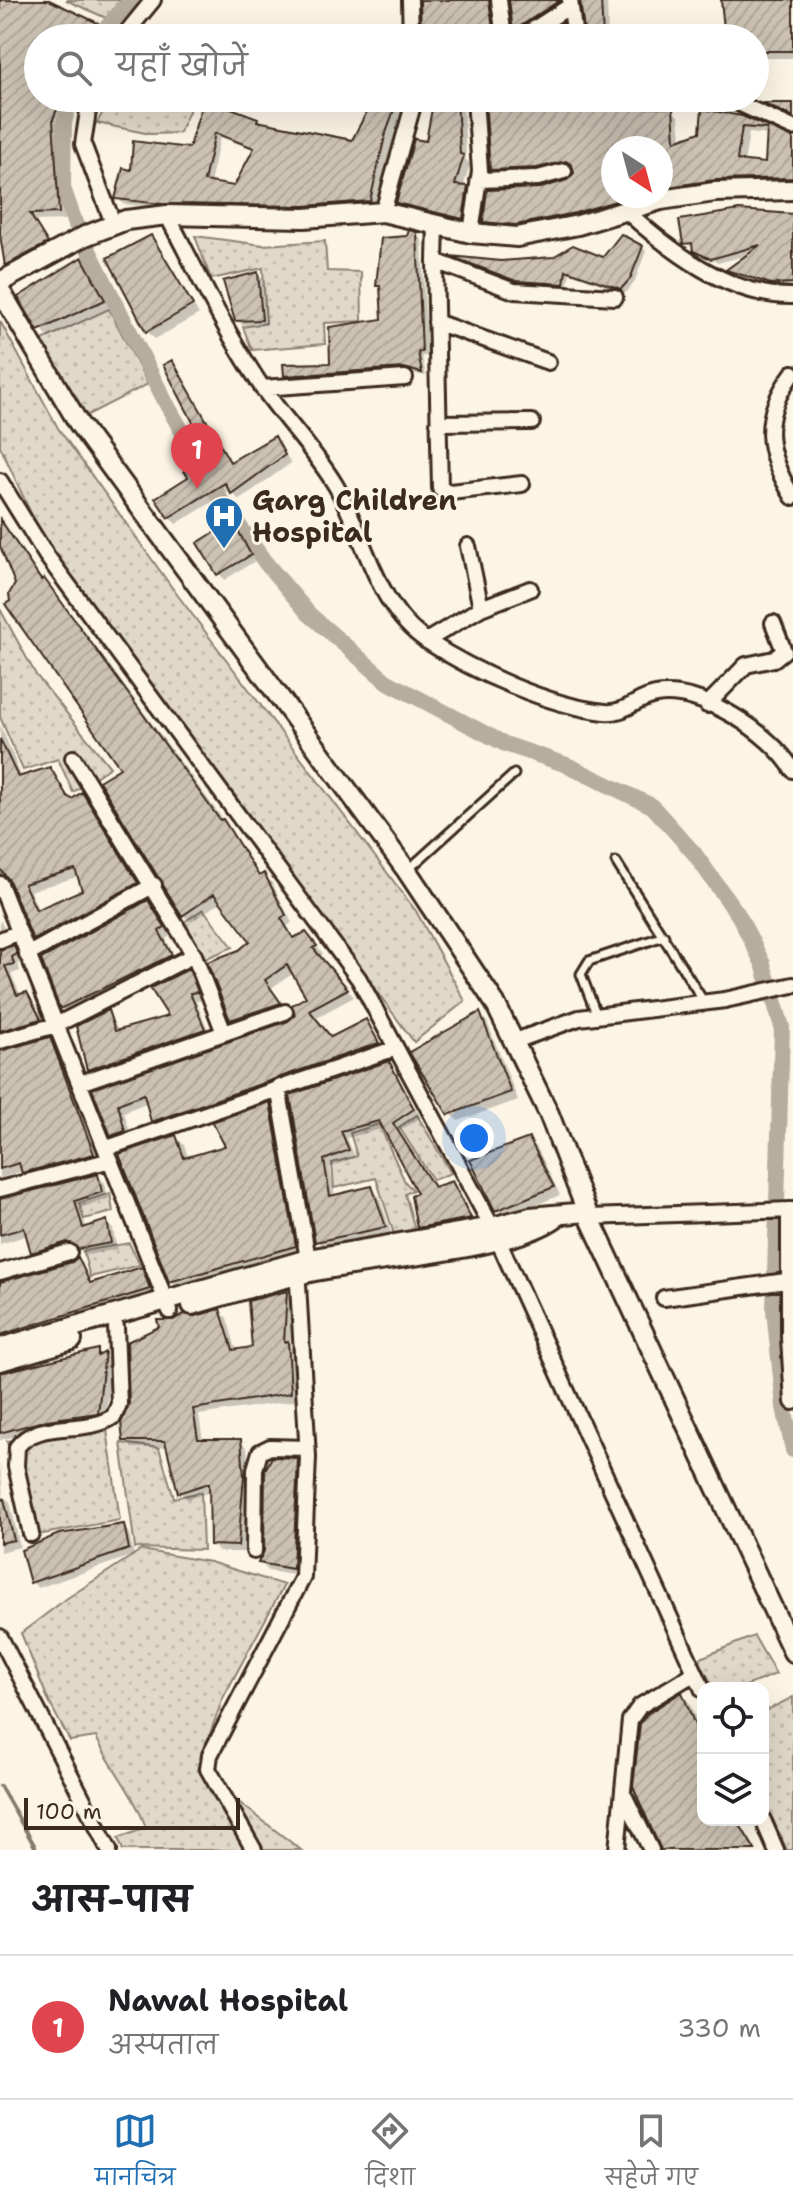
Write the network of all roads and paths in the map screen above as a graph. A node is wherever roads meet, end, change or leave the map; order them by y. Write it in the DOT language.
graph roads {
  1 [pos="153,0"];
  2 [pos="410,0"];
  3 [pos="499,0"];
  4 [pos="570,3"];
  5 [pos="133,24"];
  6 [pos="411,24"];
  7 [pos="502,24"];
  8 [pos="540,24"];
  9 [pos="573,24"];
  10 [pos="88,112"];
  11 [pos="411,112"];
  12 [pos="476,112"];
  13 [pos="758,112"];
  14 [pos="793,128"];
  15 [pos="564,171"];
  16 [pos="478,180"];
  17 [pos="793,190"];
  18 [pos="624,209"];
  19 [pos="383,212"];
  20 [pos="167,215"];
  21 [pos="113,223"];
  22 [pos="436,224"];
  23 [pos="471,233"];
  24 [pos="435,261"];
  25 [pos="0,282"];
  26 [pos="0,290"];
  27 [pos="793,296"];
  28 [pos="615,297"];
  29 [pos="436,322"];
  30 [pos="548,362"];
  31 [pos="793,373"];
  32 [pos="405,378"];
  33 [pos="262,388"];
  34 [pos="532,422"];
  35 [pos="438,423"];
  36 [pos="0,481"];
  37 [pos="522,484"];
  38 [pos="793,497"];
  39 [pos="468,546"];
  40 [pos="530,589"];
  41 [pos="481,608"];
  42 [pos="773,623"];
  43 [pos="426,641"];
  44 [pos="707,705"];
  45 [pos="73,758"];
  46 [pos="791,762"];
  47 [pos="514,774"];
  48 [pos="616,862"];
  49 [pos="407,871"];
  50 [pos="0,884"];
  51 [pos="154,885"];
  52 [pos="17,933"];
  53 [pos="664,936"];
  54 [pos="0,940"];
  55 [pos="27,955"];
  56 [pos="194,955"];
  57 [pos="787,986"];
  58 [pos="704,1002"];
  59 [pos="285,1012"];
  60 [pos="597,1016"];
  61 [pos="56,1025"];
  62 [pos="224,1033"];
  63 [pos="0,1041"];
  64 [pos="515,1041"];
  65 [pos="396,1048"];
  66 [pos="80,1083"];
  67 [pos="278,1087"];
  68 [pos="109,1154"];
  69 [pos="0,1189"];
  70 [pos="791,1210"];
  71 [pos="588,1214"];
  72 [pos="494,1234"];
  73 [pos="69,1252"];
  74 [pos="301,1266"];
  75 [pos="0,1272"];
  76 [pos="792,1280"];
  77 [pos="664,1298"];
  78 [pos="168,1306"];
  79 [pos="116,1327"];
  80 [pos="791,1339"];
  81 [pos="0,1348"];
  82 [pos="0,1361"];
  83 [pos="793,1402"];
  84 [pos="307,1448"];
  85 [pos="31,1534"];
  86 [pos="254,1551"];
  87 [pos="0,1637"];
  88 [pos="793,1652"];
  89 [pos="695,1673"];
  90 [pos="699,1682"];
  91 [pos="625,1797"];
  92 [pos="766,1826"];
  93 [pos="109,1850"];
  94 [pos="254,1850"];
  95 [pos="617,1850"];
  96 [pos="651,1850"];
  97 [pos="776,1850"];
  1 -- 5 [label="street"];
  2 -- 6 [label="street"];
  3 -- 7 [label="street"];
  4 -- 8 [label="street"];
  4 -- 9 [label="street"];
  10 -- 21 [label="street"];
  11 -- 19 [label="street"];
  12 -- 16 [label="street"];
  13 -- 14 [label="street"];
  15 -- 16 [label="street"];
  16 -- 23 [label="street"];
  17 -- 18 [label="street"];
  18 -- 23 [label="street"];
  18 -- 27 [label="street"];
  19 -- 20 [label="street"];
  19 -- 22 [label="street"];
  20 -- 21 [label="street"];
  20 -- 33 [label="street"];
  21 -- 25 [label="street"];
  22 -- 23 [label="street"];
  22 -- 24 [label="street"];
  24 -- 28 [label="street"];
  24 -- 29 [label="street"];
  26 -- 49 [label="street"];
  29 -- 30 [label="street"];
  29 -- 35 [label="street"];
  31 -- 38 [label="street"];
  32 -- 33 [label="street"];
  33 -- 43 [label="street"];
  34 -- 35 [label="street"];
  35 -- 37 [label="street"];
  36 -- 65 [label="street"];
  39 -- 41 [label="street"];
  40 -- 41 [label="street"];
  41 -- 43 [label="street"];
  42 -- 44 [label="street"];
  43 -- 44 [label="street"];
  44 -- 46 [label="street"];
  45 -- 51 [label="street"];
  47 -- 49 [label="lane"];
  48 -- 53 [label="lane"];
  49 -- 64 [label="street"];
  50 -- 52 [label="street"];
  51 -- 55 [label="street"];
  51 -- 56 [label="street"];
  52 -- 54 [label="street"];
  52 -- 55 [label="street"];
  53 -- 58 [label="lane"];
  53 -- 60 [label="lane"];
  55 -- 61 [label="street"];
  56 -- 61 [label="street"];
  56 -- 62 [label="street"];
  57 -- 58 [label="street"];
  58 -- 60 [label="street"];
  59 -- 62 [label="street"];
  60 -- 64 [label="street"];
  61 -- 63 [label="street"];
  61 -- 66 [label="street"];
  62 -- 66 [label="street"];
  64 -- 71 [label="street"];
  65 -- 67 [label="street"];
  65 -- 72 [label="street"];
  66 -- 68 [label="street"];
  67 -- 68 [label="street"];
  67 -- 74 [label="street"];
  68 -- 69 [label="street"];
  68 -- 78 [label="street"];
  70 -- 71 [label="street"];
  70 -- 76 [label="street"];
  71 -- 72 [label="street"];
  71 -- 88 [label="street"];
  72 -- 74 [label="street"];
  72 -- 89 [label="street"];
  73 -- 75 [label="street"];
  74 -- 78 [label="street"];
  74 -- 84 [label="street"];
  76 -- 77 [label="street"];
  76 -- 80 [label="street"];
  78 -- 79 [label="street"];
  78 -- 81 [label="street"];
  79 -- 82 [label="street"];
  79 -- 85 [label="street"];
  80 -- 83 [label="street"];
  84 -- 86 [label="street"];
  84 -- 94 [label="street"];
  87 -- 93 [label="street"];
  89 -- 90 [label="street"];
  89 -- 91 [label="street"];
  91 -- 95 [label="street"];
  91 -- 96 [label="street"];
  92 -- 97 [label="street"];
}
